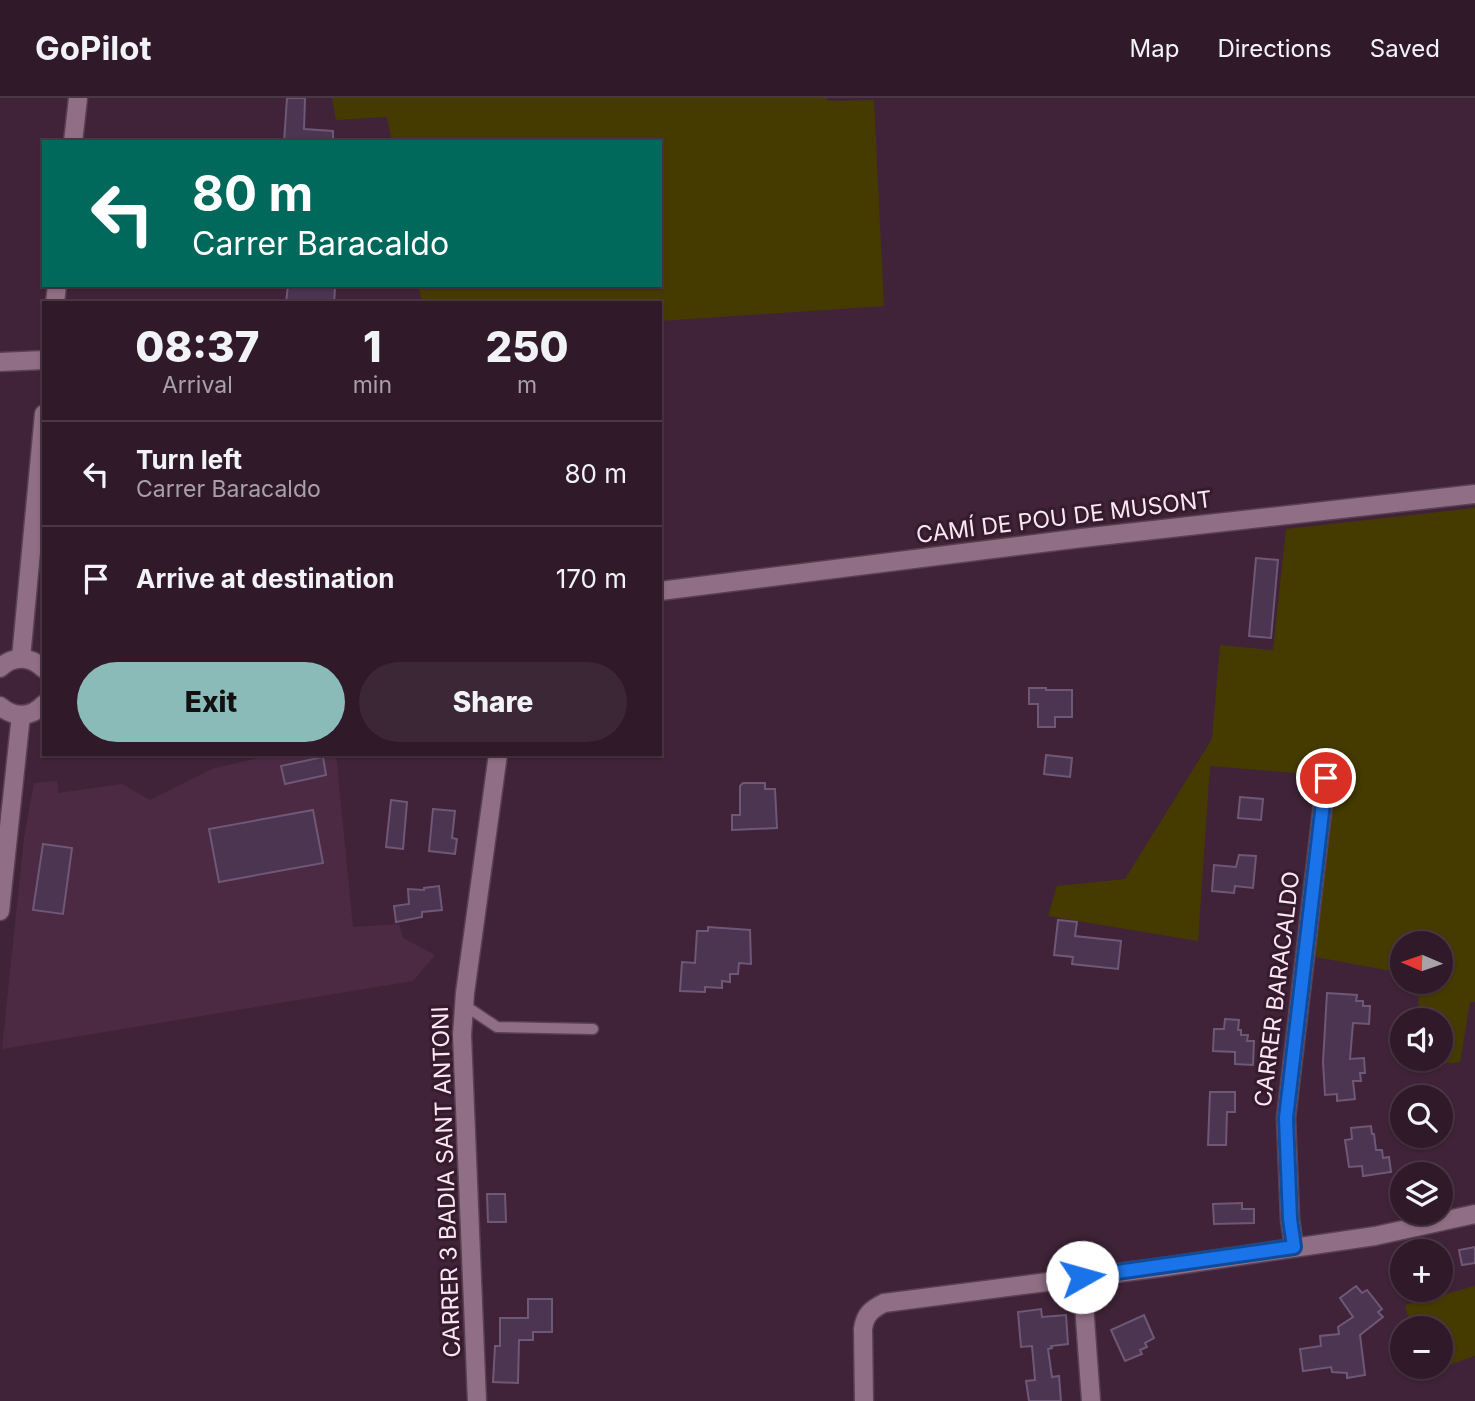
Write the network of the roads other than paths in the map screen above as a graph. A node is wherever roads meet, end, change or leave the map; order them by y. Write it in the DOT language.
graph roads {
  1 [pos="78,98"];
  2 [pos="73,140"];
  3 [pos="42,360"];
  4 [pos="0,362"];
  5 [pos="42,435"];
  6 [pos="1475,494"];
  7 [pos="662,591"];
  8 [pos="21,658"];
  9 [pos="0,668"];
  10 [pos="42,668"];
  11 [pos="0,706"];
  12 [pos="42,706"];
  13 [pos="21,715"];
  14 [pos="498,756"];
  15 [pos="1326,778"];
  16 [pos="0,911"];
  17 [pos="464,1005"];
  18 [pos="593,1029"];
  19 [pos="1475,1214"];
  20 [pos="1294,1247"];
  21 [pos="1082,1277"];
  22 [pos="477,1401"];
  23 [pos="864,1401"];
  24 [pos="1091,1401"];
  1 -- 2 [label="street"];
  3 -- 4 [label="street"];
  5 -- 8 [label="street"];
  6 -- 7 [label="street, CAMÍ DE POU DE MUSONT"];
  8 -- 9 [label="street"];
  8 -- 10 [label="street"];
  11 -- 13 [label="street"];
  12 -- 13 [label="street"];
  13 -- 16 [label="street"];
  14 -- 17 [label="street, CARRER 3 BADIA SANT ANTONI"];
  15 -- 20 [label="street, CARRER BARACALDO"];
  17 -- 18 [label="lane"];
  17 -- 22 [label="street, CARRER 3 BADIA SANT ANTONI"];
  19 -- 20 [label="street"];
  20 -- 21 [label="street"];
  21 -- 23 [label="street"];
  21 -- 24 [label="street"];
}
